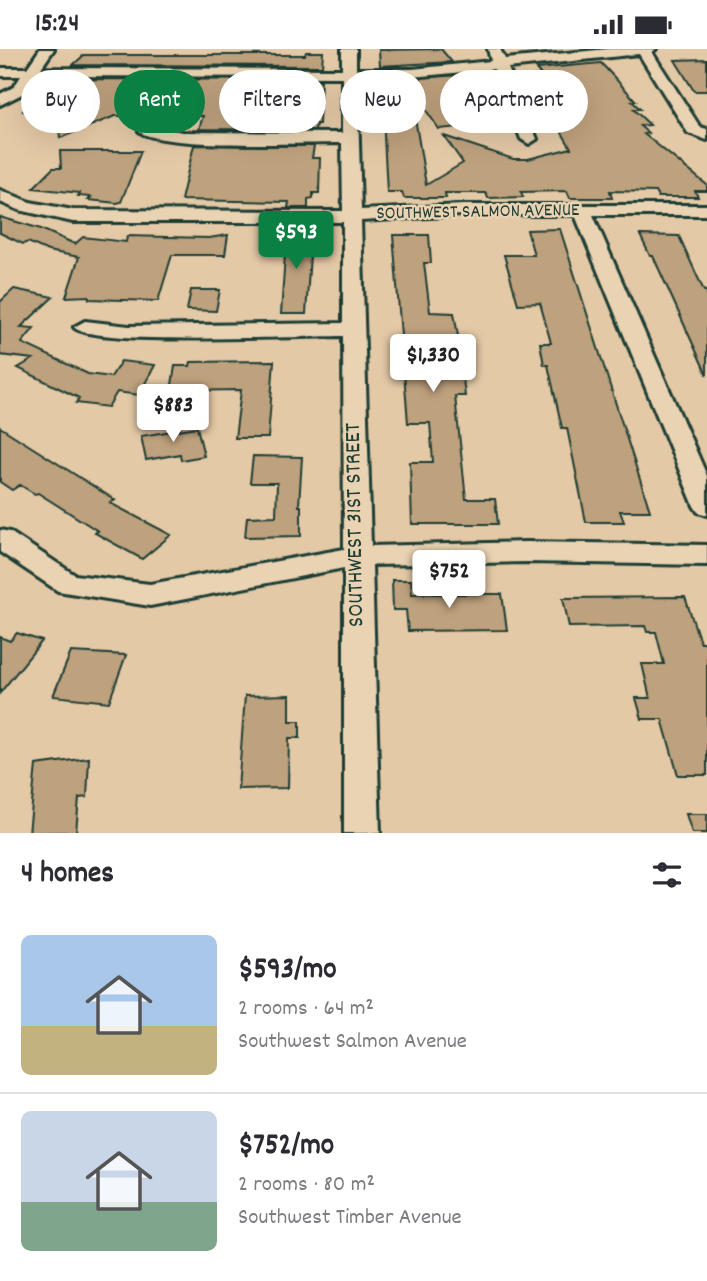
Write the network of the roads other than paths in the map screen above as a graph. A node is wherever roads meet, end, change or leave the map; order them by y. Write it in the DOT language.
graph roads {
  1 [pos="47,49"];
  2 [pos="643,49"];
  3 [pos="649,49"];
  4 [pos="496,56"];
  5 [pos="349,61"];
  6 [pos="34,70"];
  7 [pos="90,70"];
  8 [pos="0,72"];
  9 [pos="21,72"];
  10 [pos="21,87"];
  11 [pos="0,100"];
  12 [pos="159,133"];
  13 [pos="707,135"];
  14 [pos="350,138"];
  15 [pos="529,139"];
  16 [pos="0,195"];
  17 [pos="582,210"];
  18 [pos="707,210"];
  19 [pos="352,216"];
  20 [pos="85,327"];
  21 [pos="353,329"];
  22 [pos="707,506"];
  23 [pos="0,539"];
  24 [pos="707,555"];
  25 [pos="356,556"];
  26 [pos="362,833"];
  1 -- 6 [label="street"];
  2 -- 3 [label="street"];
  2 -- 4 [label="street"];
  2 -- 13 [label="street"];
  4 -- 5 [label="street"];
  4 -- 15 [label="street"];
  5 -- 7 [label="street"];
  5 -- 14 [label="street, SOUTHWEST 31ST STREET"];
  8 -- 9 [label="street"];
  10 -- 11 [label="street"];
  12 -- 14 [label="street"];
  14 -- 19 [label="street, SOUTHWEST 31ST STREET"];
  16 -- 19 [label="street, SOUTHWEST SALMON AVENUE"];
  17 -- 18 [label="street, SOUTHWEST SALMON AVENUE"];
  17 -- 19 [label="street, SOUTHWEST SALMON AVENUE"];
  17 -- 22 [label="street"];
  19 -- 21 [label="street, SOUTHWEST 31ST STREET"];
  20 -- 21 [label="street"];
  21 -- 25 [label="street, SOUTHWEST 31ST STREET"];
  23 -- 25 [label="street"];
  24 -- 25 [label="street"];
  25 -- 26 [label="street, SOUTHWEST 31ST STREET"];
}
